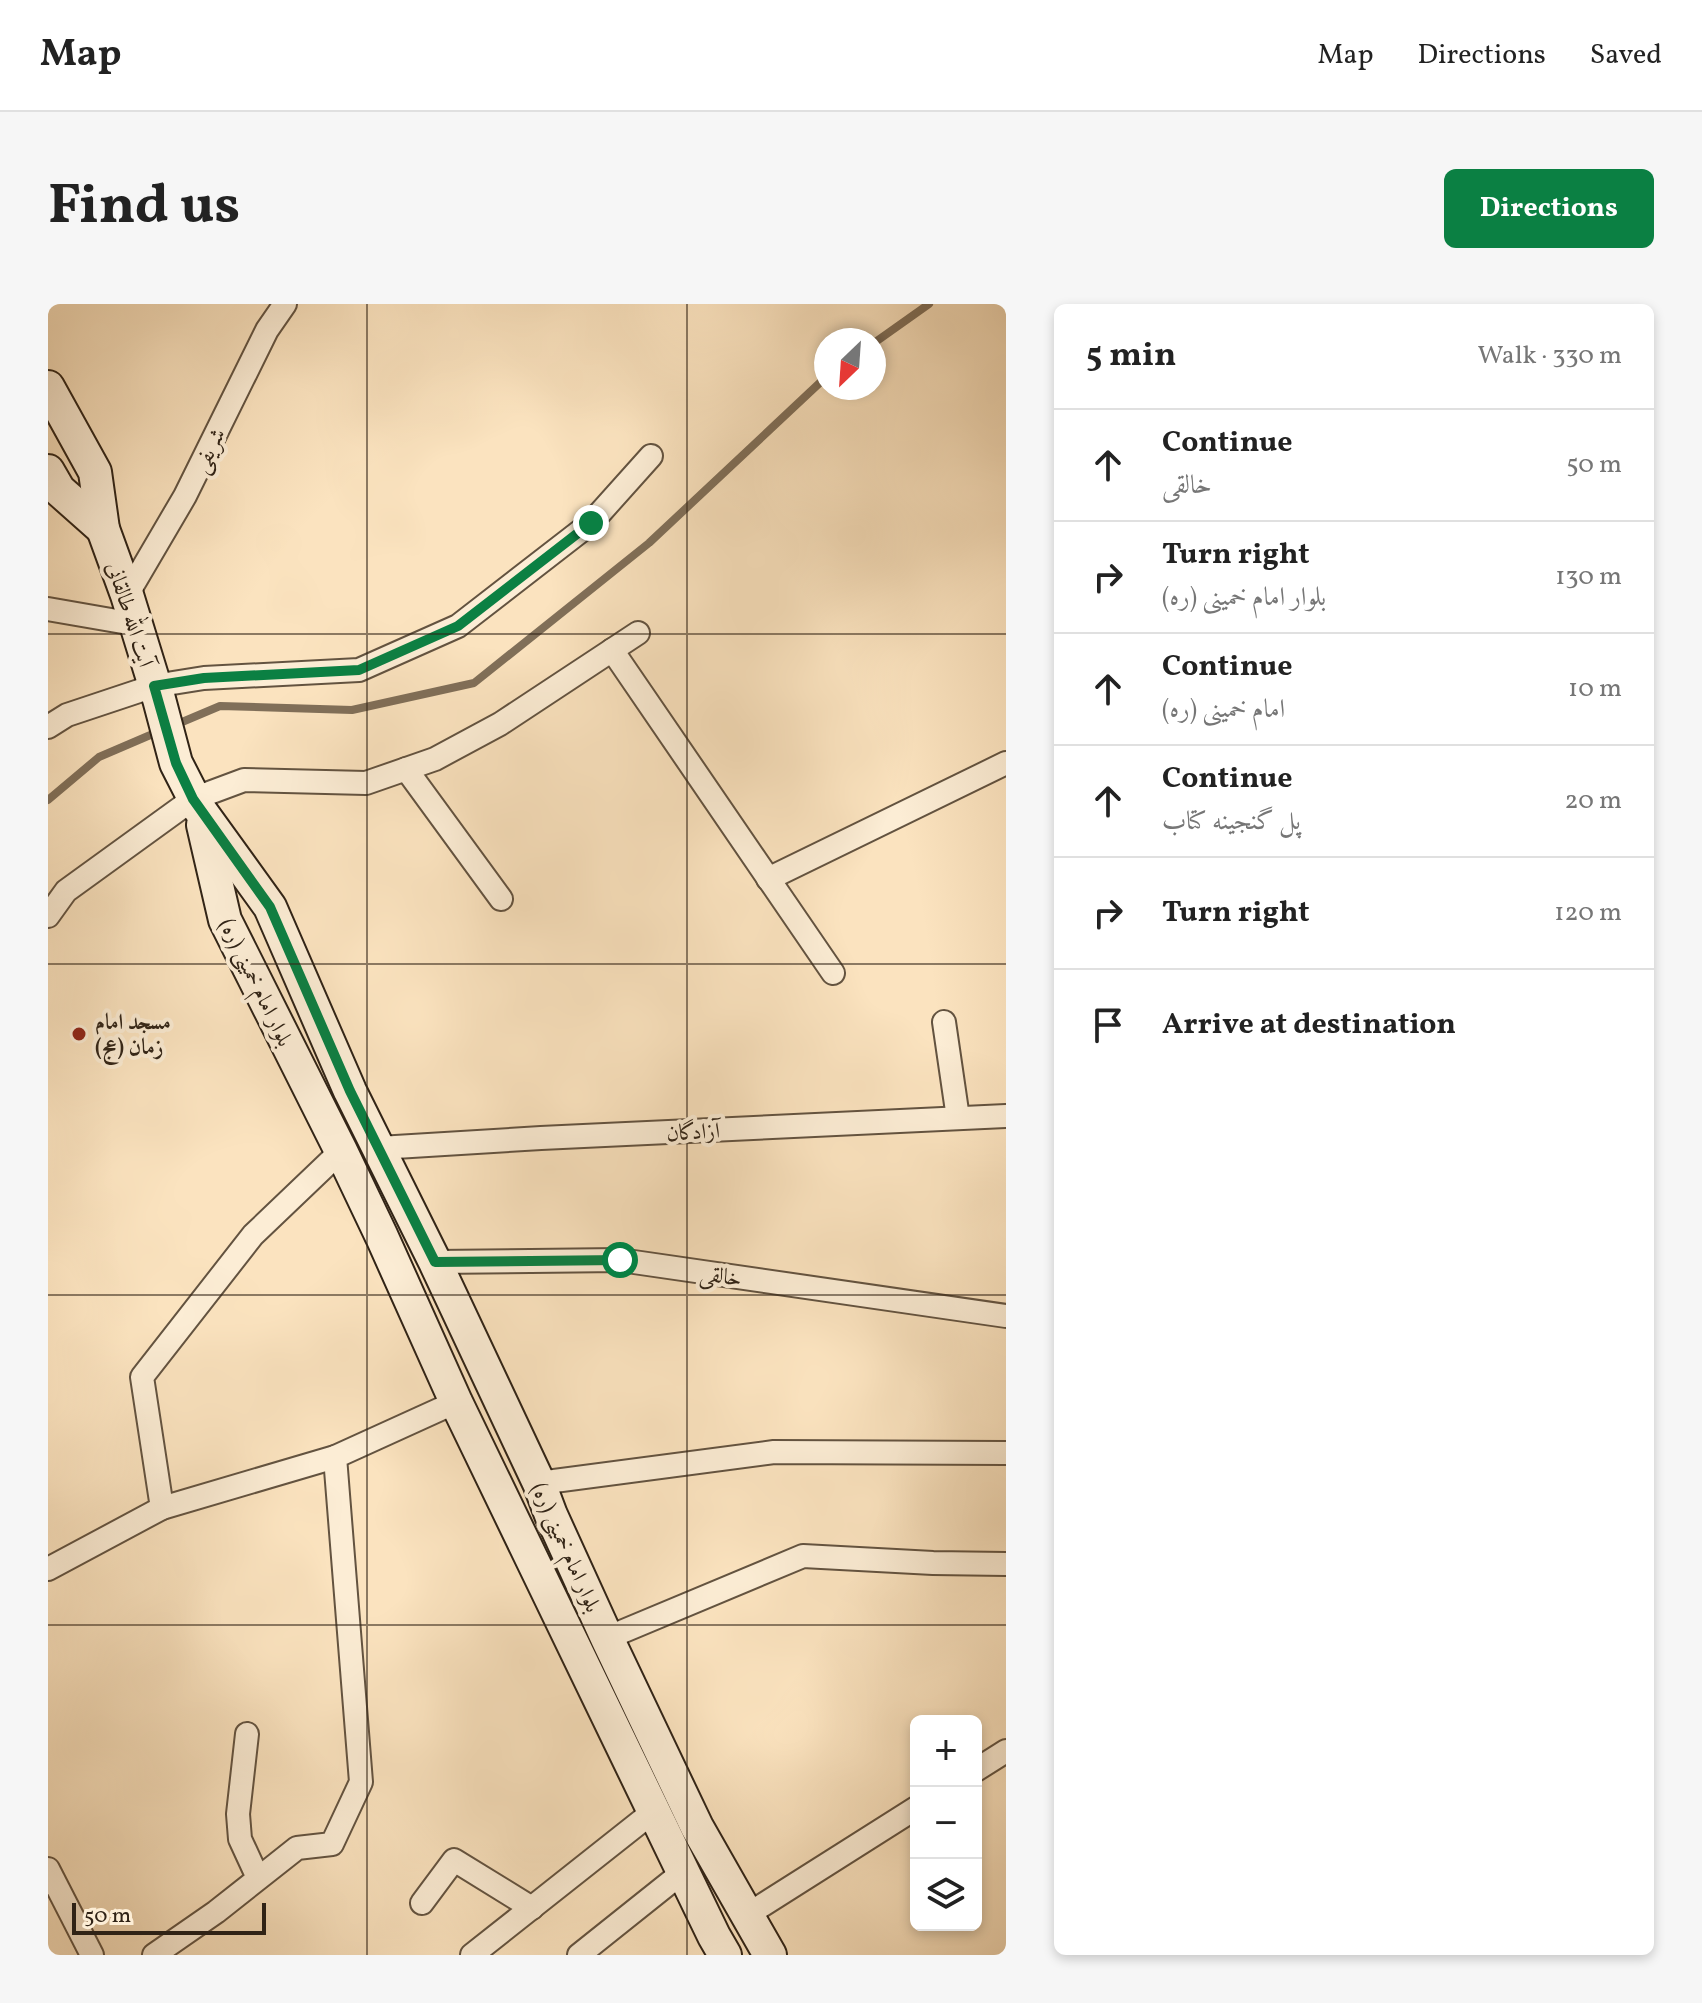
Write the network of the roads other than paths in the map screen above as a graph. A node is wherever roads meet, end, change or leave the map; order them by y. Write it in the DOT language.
graph roads {
  1 [pos="285,304"];
  2 [pos="48,387"];
  3 [pos="651,456"];
  4 [pos="48,471"];
  5 [pos="103,529"];
  6 [pos="48,609"];
  7 [pos="131,609"];
  8 [pos="638,633"];
  9 [pos="612,650"];
  10 [pos="156,692"];
  11 [pos="48,727"];
  12 [pos="1006,763"];
  13 [pos="406,769"];
  14 [pos="196,804"];
  15 [pos="768,879"];
  16 [pos="501,899"];
  17 [pos="48,916"];
  18 [pos="833,973"];
  19 [pos="944,1022"];
  20 [pos="1006,1116"];
  21 [pos="958,1118"];
  22 [pos="379,1148"];
  23 [pos="341,1151"];
  24 [pos="435,1262"];
  25 [pos="1006,1316"];
  26 [pos="456,1402"];
  27 [pos="1006,1453"];
  28 [pos="335,1457"];
  29 [pos="539,1483"];
  30 [pos="162,1508"];
  31 [pos="1006,1564"];
  32 [pos="48,1569"];
  33 [pos="607,1638"];
  34 [pos="247,1734"];
  35 [pos="1006,1751"];
  36 [pos="982,1766"];
  37 [pos="654,1811"];
  38 [pos="910,1812"];
  39 [pos="48,1869"];
  40 [pos="683,1872"];
  41 [pos="258,1878"];
  42 [pos="422,1903"];
  43 [pos="532,1908"];
  44 [pos="747,1915"];
  45 [pos="92,1955"];
  46 [pos="154,1955"];
  47 [pos="472,1955"];
  48 [pos="579,1955"];
  49 [pos="725,1955"];
  50 [pos="770,1955"];
  1 -- 7 [label="street, شریفی"];
  2 -- 5 [label="main road, آیت الله طالقانی"];
  3 -- 10 [label="street"];
  4 -- 5 [label="main road"];
  5 -- 7 [label="main road, آیت الله طالقانی"];
  6 -- 7 [label="street"];
  7 -- 10 [label="main road, آیت الله طالقانی"];
  8 -- 9 [label="street"];
  9 -- 13 [label="street"];
  9 -- 15 [label="street"];
  10 -- 11 [label="street"];
  10 -- 14 [label="main road, آیت الله طالقانی"];
  12 -- 15 [label="street"];
  13 -- 14 [label="street"];
  13 -- 16 [label="street"];
  14 -- 17 [label="street"];
  14 -- 22 [label="main road, بلوار امام خمینی (ره)"];
  14 -- 23 [label="main road, بلوار امام خمینی (ره)"];
  15 -- 18 [label="street"];
  19 -- 21 [label="street"];
  20 -- 21 [label="street, آزادگان"];
  21 -- 22 [label="street, آزادگان"];
  22 -- 24 [label="main road, بلوار امام خمینی (ره)"];
  23 -- 26 [label="main road, بلوار امام خمینی (ره)"];
  23 -- 30 [label="street"];
  24 -- 25 [label="street, خالقی"];
  24 -- 29 [label="main road, بلوار امام خمینی (ره)"];
  26 -- 28 [label="street"];
  26 -- 37 [label="main road, بلوار امام خمینی (ره)"];
  27 -- 29 [label="street"];
  28 -- 30 [label="street"];
  28 -- 41 [label="street"];
  29 -- 33 [label="main road, بلوار امام خمینی (ره)"];
  30 -- 32 [label="street"];
  31 -- 33 [label="street"];
  33 -- 44 [label="main road, بلوار امام خمینی (ره)"];
  34 -- 41 [label="street"];
  35 -- 36 [label="street"];
  37 -- 40 [label="main road, بلوار امام خمینی (ره)"];
  37 -- 43 [label="street"];
  38 -- 44 [label="street"];
  39 -- 45 [label="street"];
  40 -- 48 [label="street"];
  40 -- 49 [label="main road, بلوار امام خمینی (ره)"];
  41 -- 46 [label="street"];
  42 -- 43 [label="street"];
  43 -- 47 [label="street"];
  44 -- 50 [label="main road, بلوار امام خمینی (ره)"];
}
